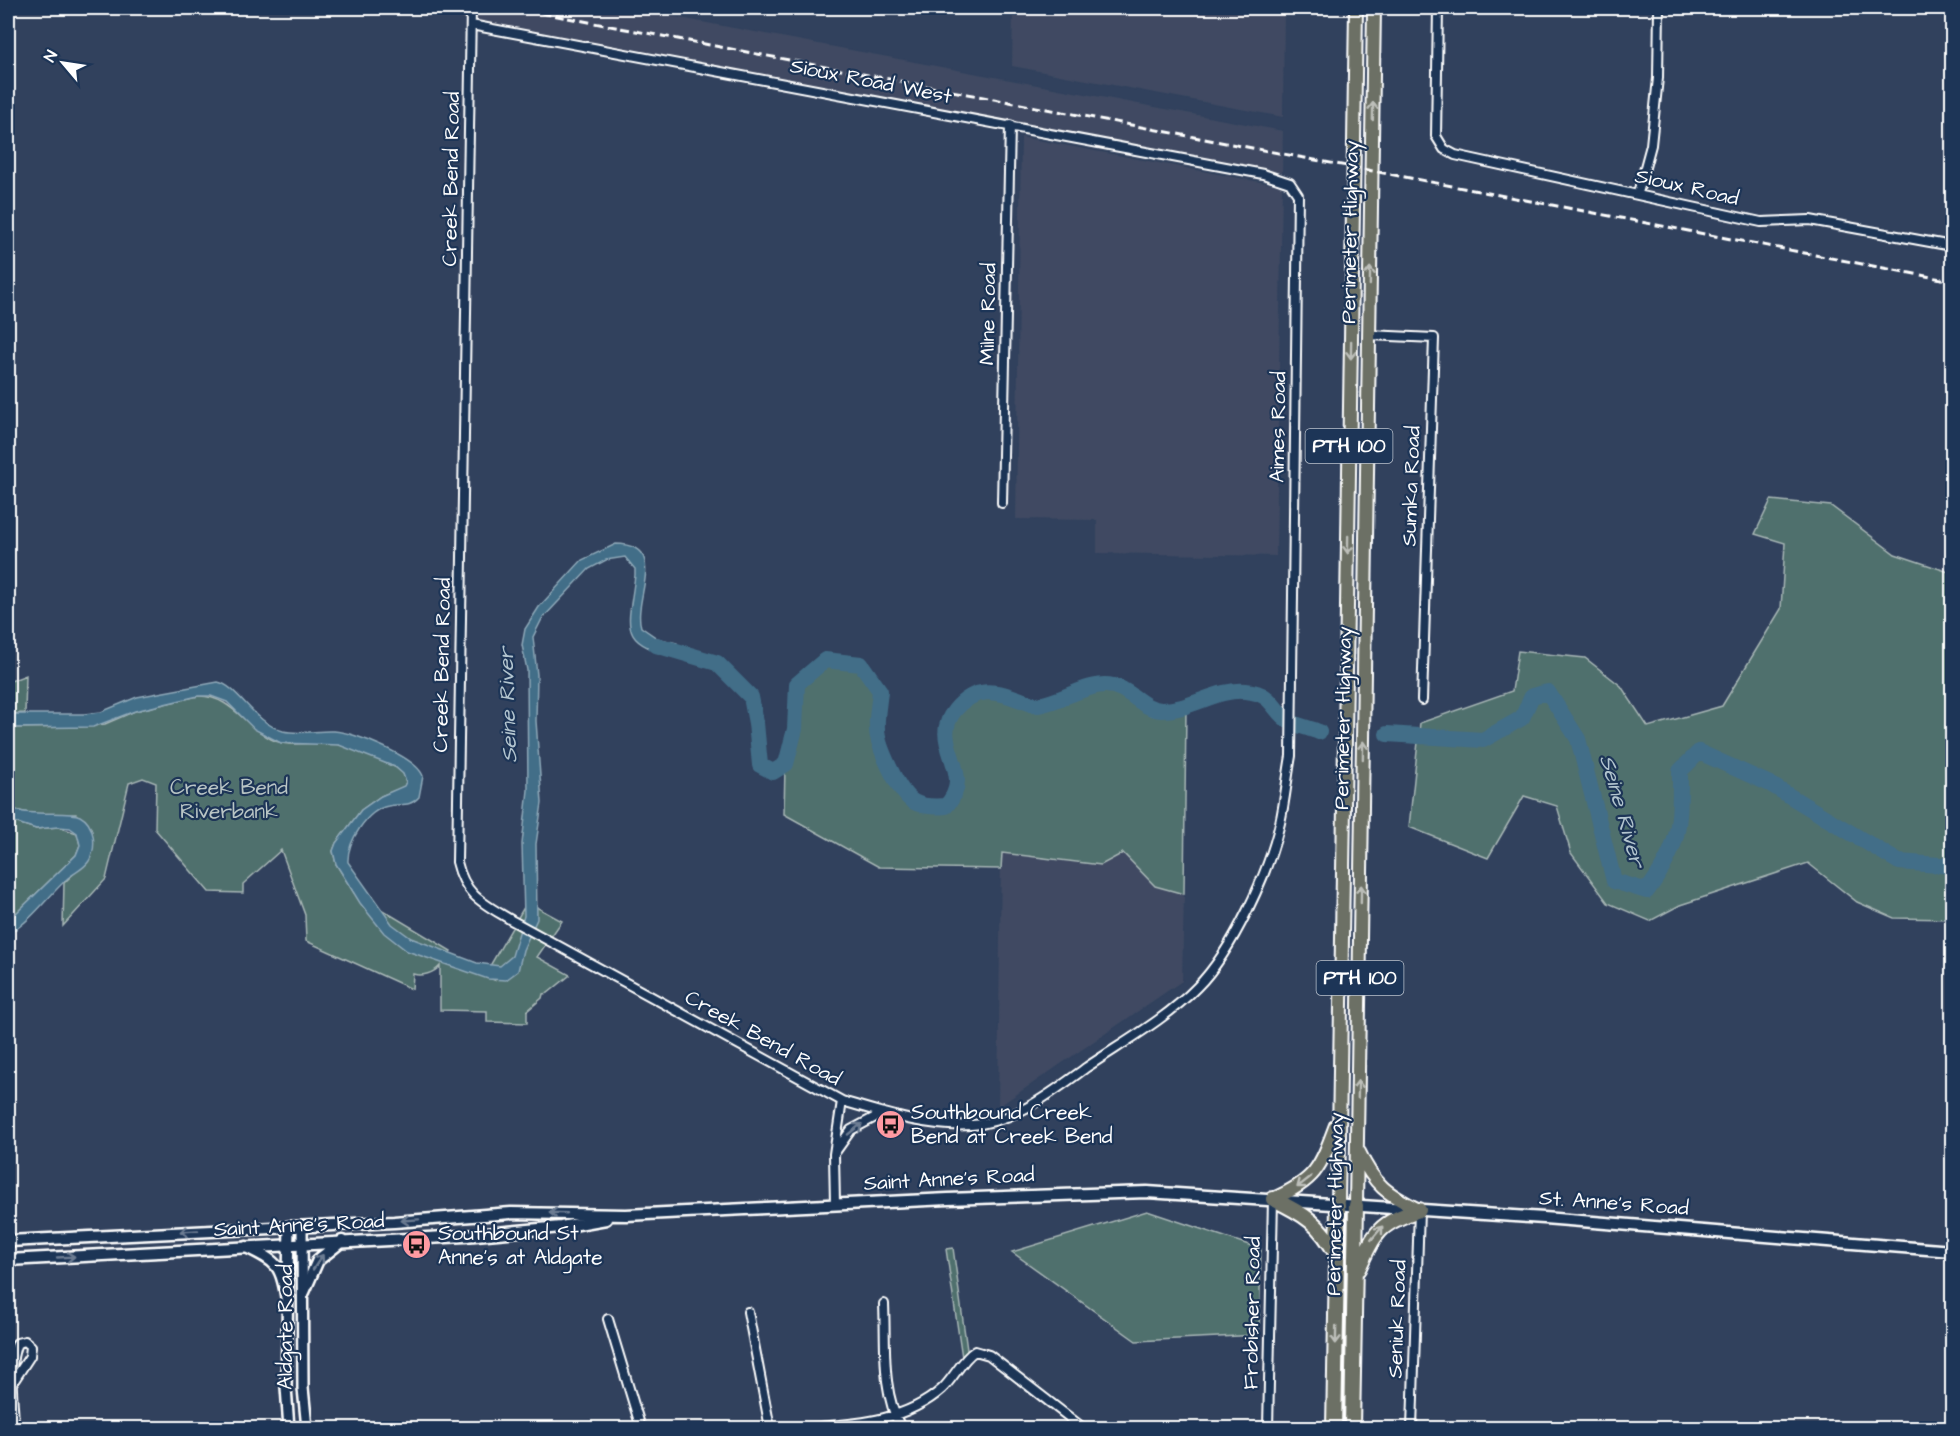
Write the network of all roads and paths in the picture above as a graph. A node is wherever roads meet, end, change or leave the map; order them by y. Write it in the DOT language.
graph roads {
  1 [pos="471,8"];
  2 [pos="1356,8"];
  3 [pos="1374,8"];
  4 [pos="1438,8"];
  5 [pos="1659,8"];
  6 [pos="471,25"];
  7 [pos="1010,125"];
  8 [pos="1263,174"];
  9 [pos="1638,193"];
  10 [pos="1953,246"];
  11 [pos="1369,335"];
  12 [pos="1002,503"];
  13 [pos="1422,700"];
  14 [pos="1291,702"];
  15 [pos="842,1101"];
  16 [pos="883,1113"];
  17 [pos="1339,1115"];
  18 [pos="1357,1147"];
  19 [pos="834,1154"];
  20 [pos="1273,1199"];
  21 [pos="835,1204"];
  22 [pos="1338,1204"];
  23 [pos="1356,1205"];
  24 [pos="1419,1210"];
  25 [pos="626,1215"];
  26 [pos="289,1226"];
  27 [pos="302,1226"];
  28 [pos="8,1241"];
  29 [pos="343,1241"];
  30 [pos="303,1242"];
  31 [pos="289,1244"];
  32 [pos="243,1246"];
  33 [pos="1953,1251"];
  34 [pos="1337,1255"];
  35 [pos="8,1260"];
  36 [pos="1355,1276"];
  37 [pos="304,1292"];
  38 [pos="287,1301"];
  39 [pos="884,1304"];
  40 [pos="748,1312"];
  41 [pos="608,1319"];
  42 [pos="13,1382"];
  43 [pos="894,1415"];
  44 [pos="14,1428"];
  45 [pos="289,1428"];
  46 [pos="307,1428"];
  47 [pos="641,1428"];
  48 [pos="770,1428"];
  49 [pos="807,1428"];
  50 [pos="901,1428"];
  51 [pos="1083,1428"];
  52 [pos="1268,1428"];
  53 [pos="1334,1428"];
  54 [pos="1352,1428"];
  55 [pos="1412,1428"];
  1 -- 6 [label="street, Creek Bend Road"];
  2 -- 17 [label="highway, Perimeter Highway / PTH 100, one-way"];
  11 -- 3 [label="highway, Perimeter Highway / PTH 100, one-way"];
  4 -- 9 [label="street, Sioux Road"];
  5 -- 9 [label="street"];
  6 -- 7 [label="street, Sioux Road West"];
  6 -- 15 [label="street, Creek Bend Road"];
  7 -- 8 [label="street, Sioux Road West"];
  7 -- 12 [label="street, Milne Road"];
  8 -- 14 [label="street, Aimes Road"];
  9 -- 10 [label="street, Sioux Road"];
  11 -- 13 [label="street, Sumka Road"];
  18 -- 11 [label="highway, Perimeter Highway / PTH 100, one-way"];
  14 -- 16 [label="street, Creek Bend Road"];
  15 -- 16 [label="street, Creek Bend Road"];
  15 -- 19 [label="street, Creek Bend Road"];
  19 -- 16 [label="street, one-way"];
  17 -- 20 [label="highway, one-way"];
  17 -- 22 [label="highway, Perimeter Highway / PTH 100"];
  18 -- 23 [label="highway, Perimeter Highway / PTH 100"];
  18 -- 24 [label="highway"];
  19 -- 21 [label="street, Creek Bend Road"];
  20 -- 21 [label="main road, Saint Anne's Road"];
  20 -- 22 [label="main road, St. Anne's Road"];
  20 -- 34 [label="highway"];
  20 -- 52 [label="street, Frobisher Road"];
  21 -- 25 [label="main road, Saint Anne's Road"];
  22 -- 23 [label="main road, St. Anne's Road"];
  22 -- 34 [label="highway, Perimeter Highway / PTH 100"];
  23 -- 24 [label="main road, St. Anne's Road"];
  23 -- 36 [label="highway, Perimeter Highway / PTH 100"];
  24 -- 33 [label="main road, St. Anne's Road"];
  36 -- 24 [label="highway, one-way"];
  24 -- 55 [label="street, Seniuk Road"];
  25 -- 27 [label="main road, Saint Anne's Road, one-way"];
  25 -- 29 [label="main road, Saint Anne's Road"];
  26 -- 27 [label="main road, Saint Anne's Road"];
  26 -- 28 [label="main road, Saint Anne's Road, one-way"];
  26 -- 31 [label="street, Aldgate Road"];
  27 -- 30 [label="street, Aldgate Road"];
  29 -- 30 [label="main road, Saint Anne's Road"];
  37 -- 29 [label="main road, one-way"];
  30 -- 31 [label="main road, Saint Anne's Road"];
  30 -- 37 [label="street, Aldgate Road"];
  31 -- 32 [label="main road, Saint Anne's Road"];
  31 -- 38 [label="street, Aldgate Road"];
  35 -- 32 [label="main road, Saint Anne's Road, one-way"];
  32 -- 38 [label="main road"];
  34 -- 53 [label="highway, Perimeter Highway / PTH 100, one-way"];
  36 -- 54 [label="highway, Perimeter Highway / PTH 100"];
  37 -- 46 [label="street, Aldgate Road"];
  38 -- 45 [label="street, Aldgate Road"];
  39 -- 43 [label="street"];
  40 -- 48 [label="street"];
  41 -- 47 [label="street"];
  42 -- 42 [label="street"];
  42 -- 44 [label="street"];
  43 -- 49 [label="street"];
  43 -- 50 [label="street"];
  43 -- 51 [label="street"];
}
